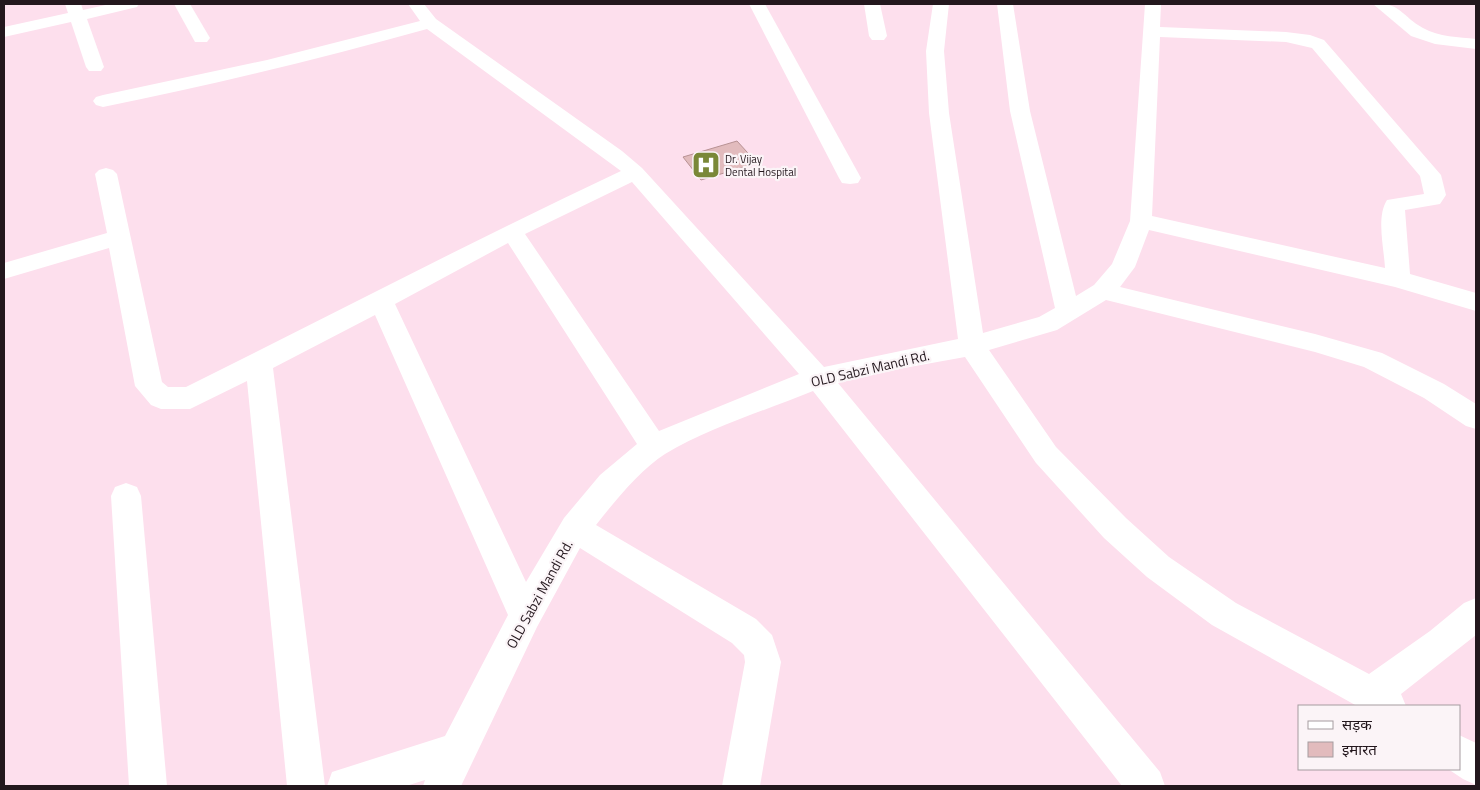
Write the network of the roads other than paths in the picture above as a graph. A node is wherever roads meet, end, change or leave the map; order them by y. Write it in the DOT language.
graph roads {
  1 [pos="130,4"];
  2 [pos="182,4"];
  3 [pos="757,4"];
  4 [pos="872,4"];
  5 [pos="941,4"];
  6 [pos="1005,4"];
  7 [pos="1153,4"];
  8 [pos="1381,4"];
  9 [pos="75,10"];
  10 [pos="426,10"];
  11 [pos="4,32"];
  12 [pos="1152,32"];
  13 [pos="878,36"];
  14 [pos="201,38"];
  15 [pos="1476,44"];
  16 [pos="95,66"];
  17 [pos="103,102"];
  18 [pos="635,172"];
  19 [pos="106,174"];
  20 [pos="850,178"];
  21 [pos="1141,221"];
  22 [pos="512,231"];
  23 [pos="119,236"];
  24 [pos="4,271"];
  25 [pos="1398,279"];
  26 [pos="1103,291"];
  27 [pos="381,301"];
  28 [pos="1476,302"];
  29 [pos="1068,312"];
  30 [pos="972,346"];
  31 [pos="259,364"];
  32 [pos="818,378"];
  33 [pos="1476,418"];
  34 [pos="654,446"];
  35 [pos="126,496"];
  36 [pos="575,528"];
  37 [pos="1476,614"];
  38 [pos="525,616"];
  39 [pos="1380,700"];
  40 [pos="457,751"];
  41 [pos="1460,755"];
  42 [pos="1476,766"];
  43 [pos="148,786"];
  44 [pos="306,786"];
  45 [pos="346,786"];
  46 [pos="442,786"];
  47 [pos="741,786"];
  48 [pos="1146,786"];
  1 -- 9 [label="street"];
  2 -- 14 [label="street"];
  3 -- 20 [label="street"];
  4 -- 13 [label="street"];
  5 -- 30 [label="street"];
  6 -- 29 [label="street"];
  7 -- 12 [label="street, OLD Sabzi Mandi Rd."];
  8 -- 15 [label="street"];
  9 -- 11 [label="street"];
  9 -- 16 [label="street"];
  10 -- 17 [label="street"];
  10 -- 18 [label="street"];
  12 -- 21 [label="street, OLD Sabzi Mandi Rd."];
  12 -- 25 [label="street"];
  18 -- 22 [label="street"];
  18 -- 32 [label="street"];
  19 -- 23 [label="street"];
  21 -- 25 [label="street"];
  21 -- 26 [label="street, OLD Sabzi Mandi Rd."];
  22 -- 27 [label="street"];
  22 -- 34 [label="street"];
  23 -- 24 [label="street"];
  23 -- 31 [label="street"];
  25 -- 28 [label="street"];
  26 -- 29 [label="street, OLD Sabzi Mandi Rd."];
  26 -- 33 [label="street"];
  27 -- 31 [label="street"];
  27 -- 38 [label="street"];
  29 -- 30 [label="street, OLD Sabzi Mandi Rd."];
  30 -- 32 [label="street, OLD Sabzi Mandi Rd."];
  30 -- 39 [label="street"];
  31 -- 44 [label="street"];
  32 -- 34 [label="street, OLD Sabzi Mandi Rd."];
  32 -- 48 [label="street"];
  34 -- 36 [label="street, OLD Sabzi Mandi Rd."];
  35 -- 43 [label="street"];
  36 -- 38 [label="street, OLD Sabzi Mandi Rd."];
  36 -- 47 [label="street"];
  37 -- 39 [label="street"];
  38 -- 40 [label="street, OLD Sabzi Mandi Rd."];
  40 -- 45 [label="street"];
  40 -- 46 [label="street, OLD Sabzi Mandi Rd."];
  41 -- 42 [label="street"];
}
